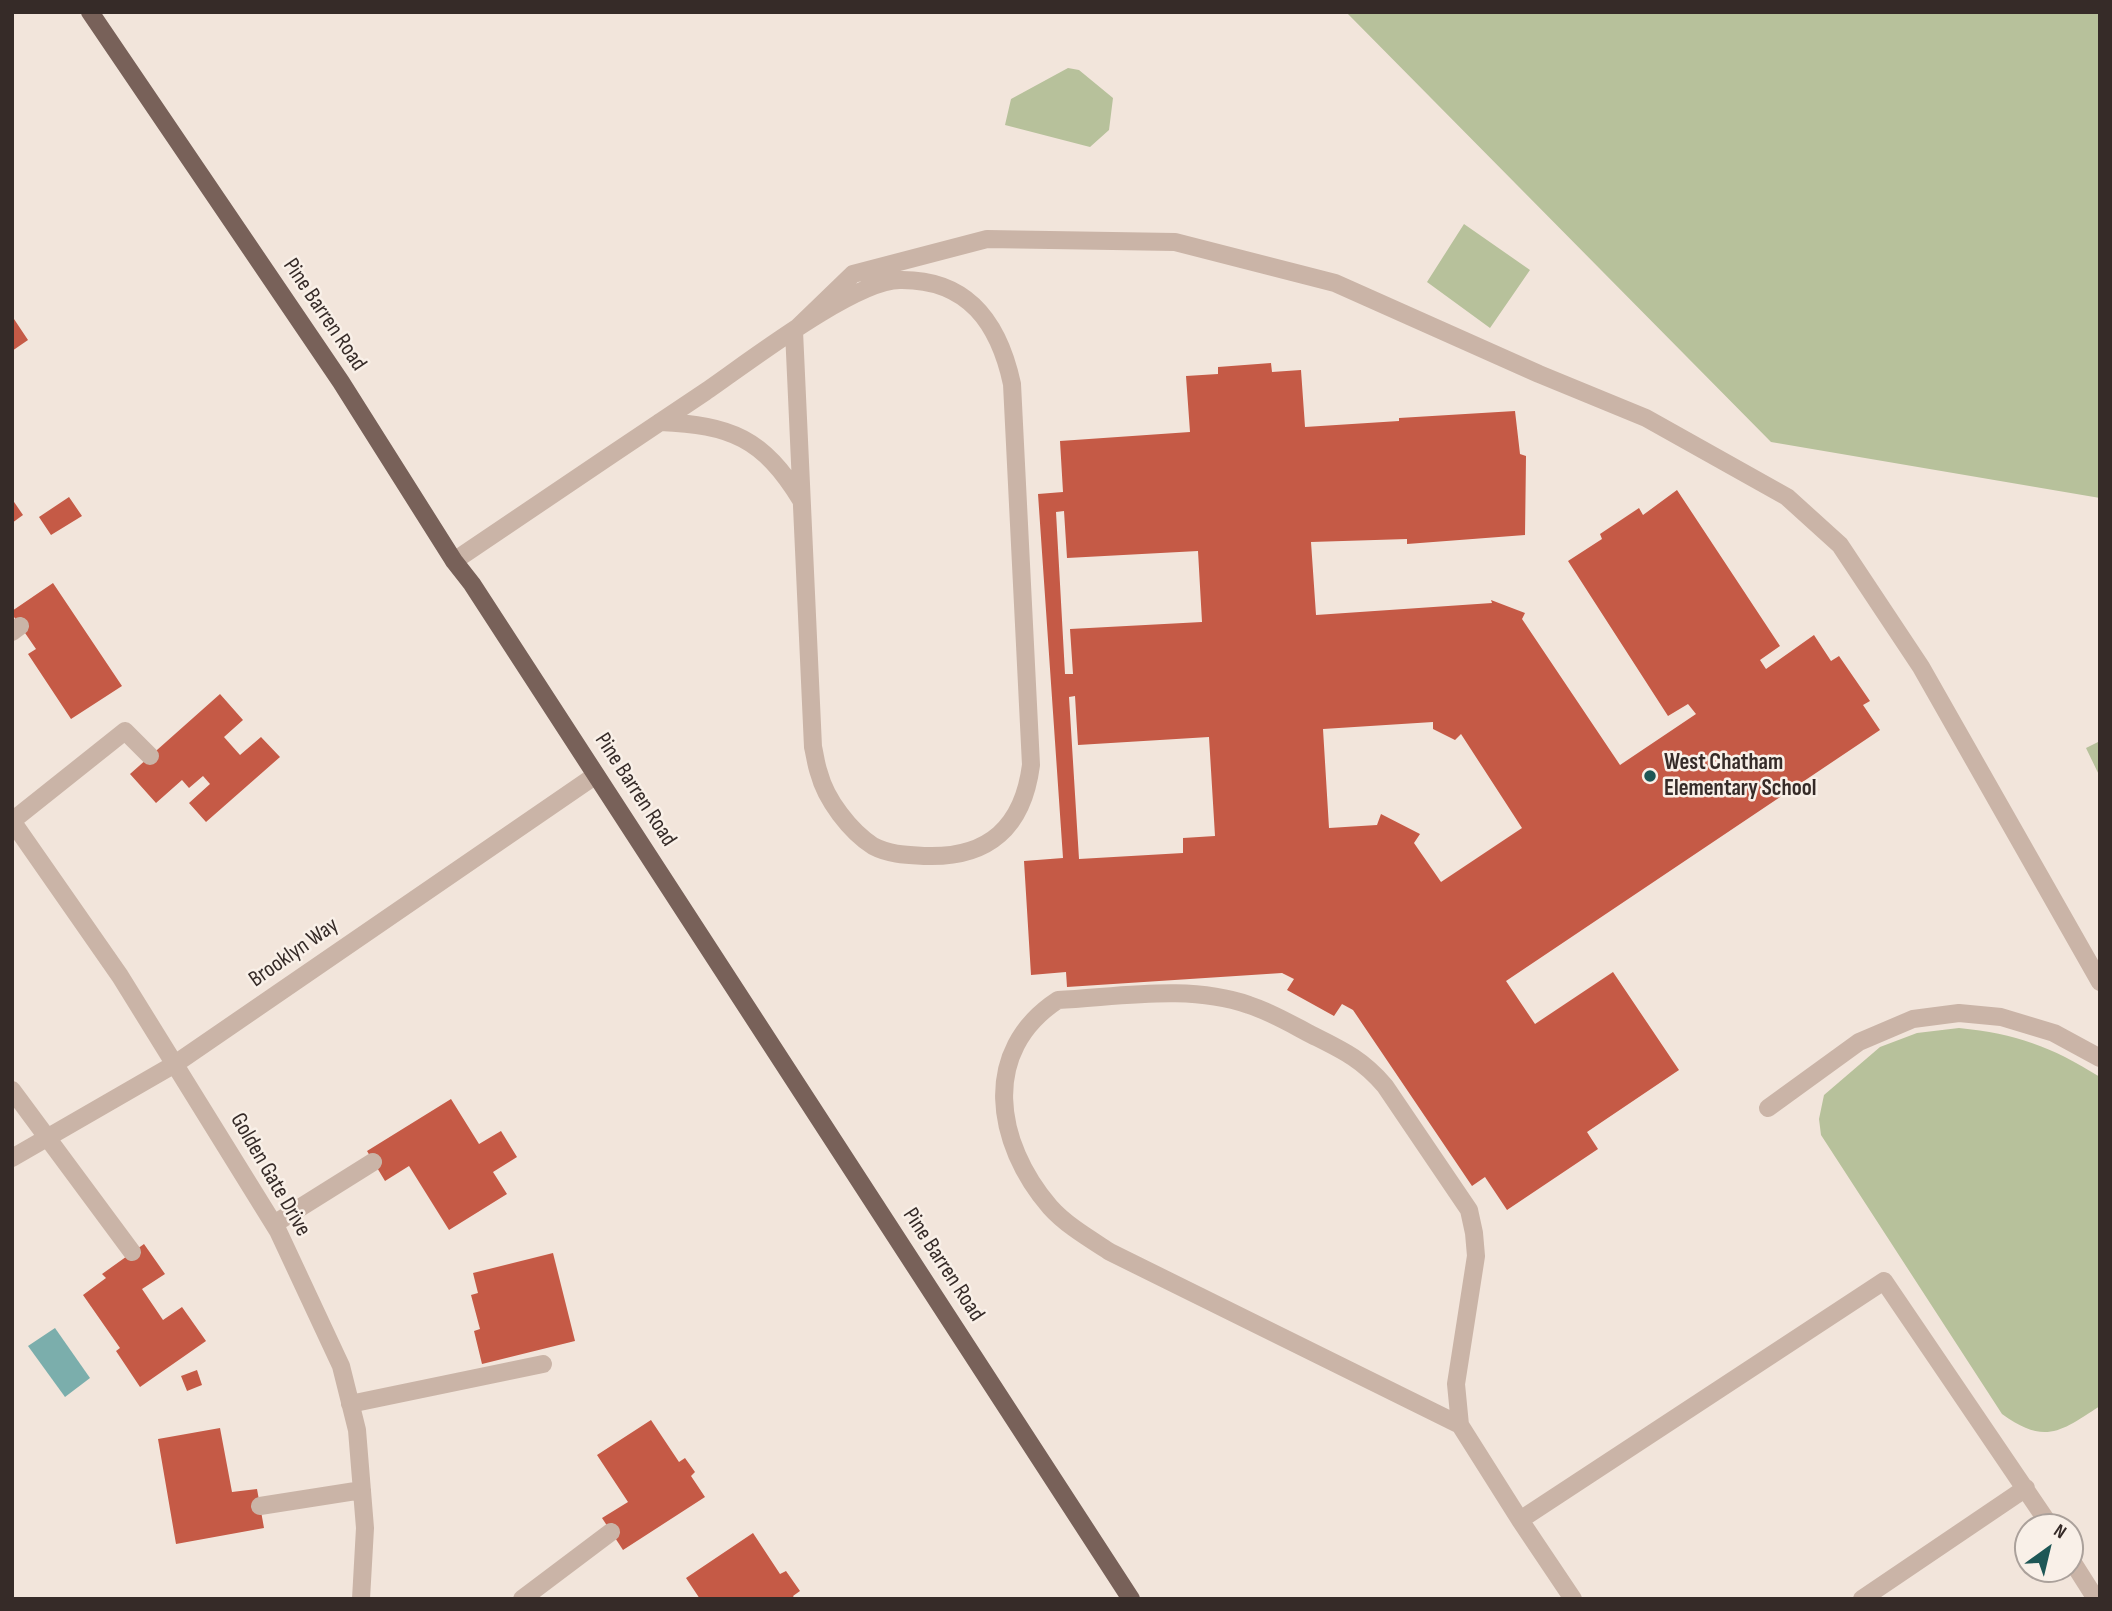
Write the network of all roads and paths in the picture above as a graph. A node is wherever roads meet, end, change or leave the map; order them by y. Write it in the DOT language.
graph roads {
  1 [pos="90,12"];
  2 [pos="794,331"];
  3 [pos="660,422"];
  4 [pos="802,502"];
  5 [pos="454,561"];
  6 [pos="150,756"];
  7 [pos="596,775"];
  8 [pos="12,821"];
  9 [pos="2100,982"];
  10 [pos="2100,1058"];
  11 [pos="175,1064"];
  12 [pos="12,1090"];
  13 [pos="1768,1108"];
  14 [pos="47,1138"];
  15 [pos="12,1158"];
  16 [pos="373,1162"];
  17 [pos="274,1224"];
  18 [pos="132,1252"];
  19 [pos="542,1364"];
  20 [pos="351,1404"];
  21 [pos="1460,1425"];
  22 [pos="2026,1489"];
  23 [pos="362,1490"];
  24 [pos="260,1506"];
  25 [pos="2041,1513"];
  26 [pos="1520,1520"];
  27 [pos="611,1532"];
  28 [pos="2084,1580"];
  29 [pos="361,1599"];
  30 [pos="522,1599"];
  31 [pos="1130,1599"];
  32 [pos="1573,1599"];
  33 [pos="1862,1599"];
  34 [pos="2096,1599"];
  1 -- 5 [label="main road, Pine Barren Road"];
  2 -- 3 [label="street"];
  2 -- 4 [label="street"];
  2 -- 4 [label="street"];
  2 -- 9 [label="street"];
  3 -- 4 [label="street"];
  3 -- 5 [label="street"];
  5 -- 7 [label="main road, Pine Barren Road"];
  6 -- 8 [label="street"];
  7 -- 11 [label="street, Brooklyn Way"];
  7 -- 31 [label="main road, Pine Barren Road"];
  8 -- 11 [label="street, Golden Gate Drive"];
  10 -- 13 [label="street"];
  11 -- 14 [label="street, Brooklyn Way"];
  11 -- 17 [label="street, Golden Gate Drive"];
  12 -- 14 [label="street"];
  14 -- 15 [label="street, Brooklyn Way"];
  14 -- 18 [label="street"];
  16 -- 17 [label="street"];
  17 -- 20 [label="street, Golden Gate Drive"];
  19 -- 20 [label="street"];
  20 -- 23 [label="street, Golden Gate Drive"];
  21 -- 21 [label="street"];
  21 -- 26 [label="street"];
  22 -- 25 [label="street"];
  22 -- 26 [label="street"];
  22 -- 33 [label="street"];
  23 -- 24 [label="street"];
  23 -- 29 [label="street, Golden Gate Drive"];
  26 -- 32 [label="street"];
  27 -- 30 [label="street"];
  28 -- 34 [label="street"];
}
